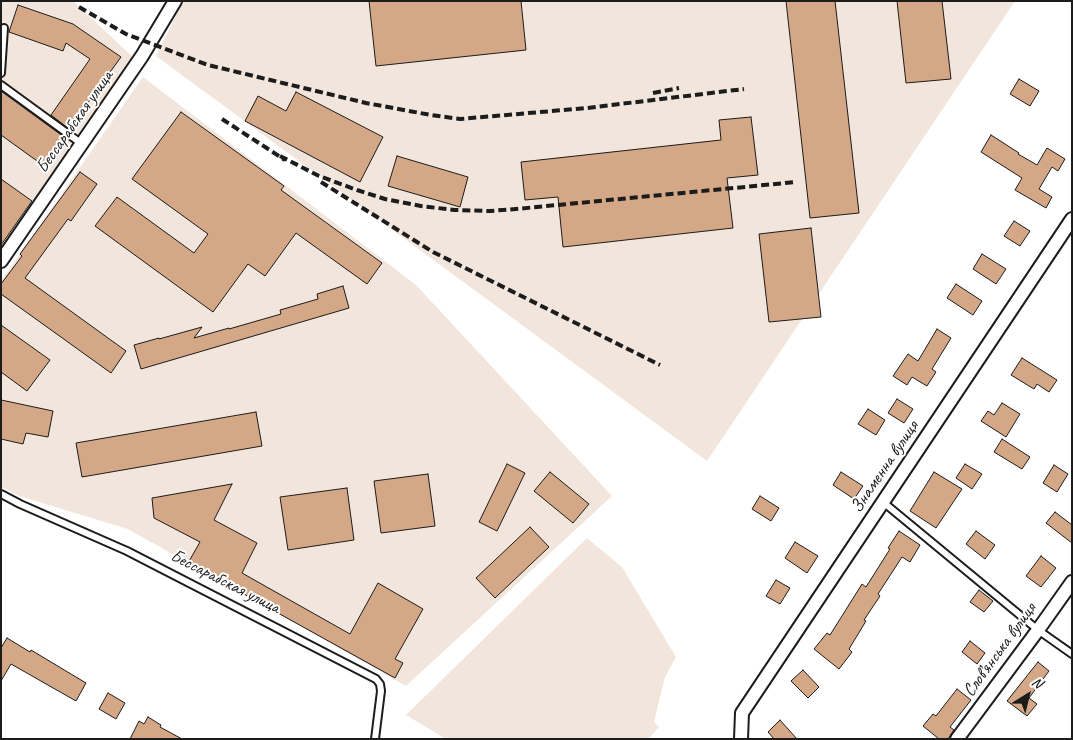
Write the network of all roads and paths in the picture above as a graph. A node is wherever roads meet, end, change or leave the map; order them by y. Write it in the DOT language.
graph roads {
  1 [pos="175,1"];
  2 [pos="4,28"];
  3 [pos="1,73"];
  4 [pos="1,85"];
  5 [pos="82,144"];
  6 [pos="1072,219"];
  7 [pos="1,261"];
  8 [pos="1,494"];
  9 [pos="883,502"];
  10 [pos="1072,582"];
  11 [pos="1038,630"];
  12 [pos="1072,654"];
  13 [pos="375,739"];
  14 [pos="741,739"];
  15 [pos="957,739"];
  1 -- 5 [label="street, Бессарабская улица"];
  2 -- 3 [label="lane"];
  4 -- 5 [label="lane"];
  5 -- 7 [label="street, Бессарабская улица"];
  6 -- 9 [label="street, Знаменна вулиця"];
  8 -- 13 [label="lane, Бессарабская улица"];
  9 -- 11 [label="lane"];
  9 -- 14 [label="street, Знаменна вулиця"];
  10 -- 11 [label="street, Слов’янська вулиця"];
  11 -- 12 [label="lane"];
  11 -- 15 [label="street, Слов’янська вулиця"];
}
